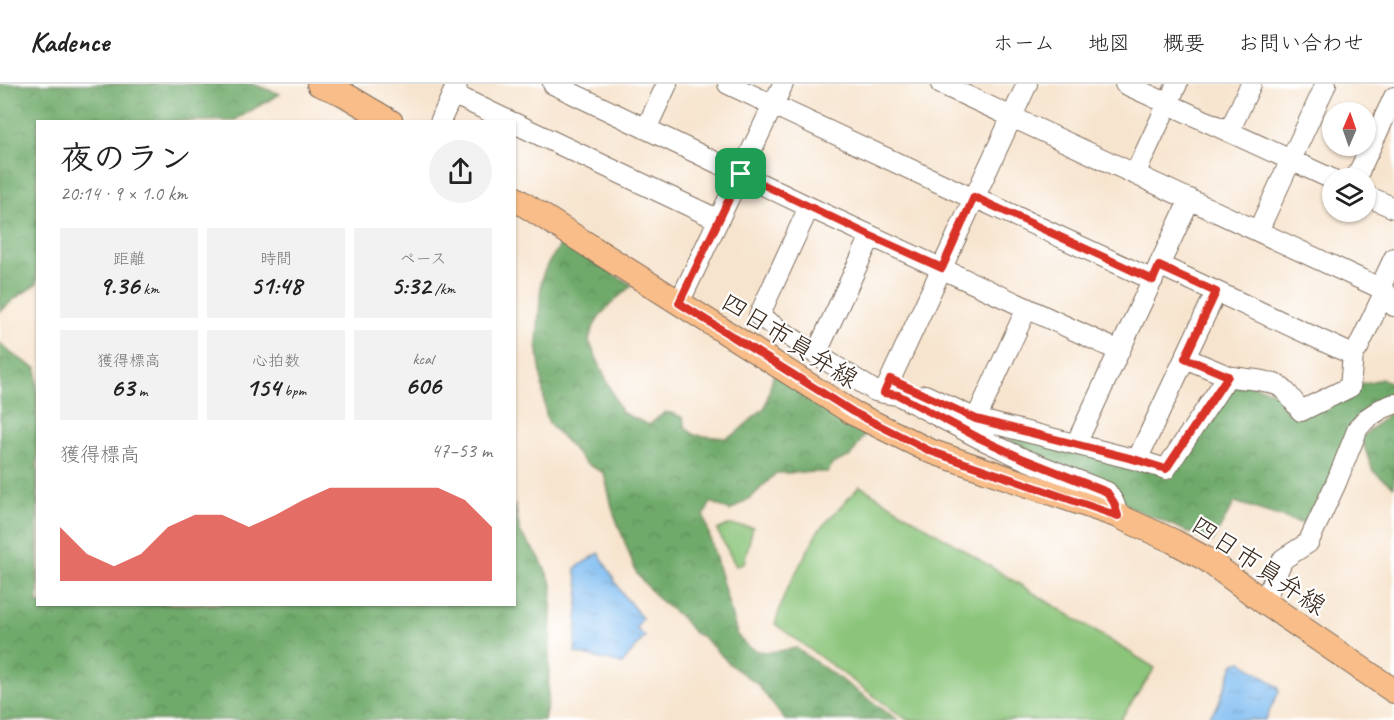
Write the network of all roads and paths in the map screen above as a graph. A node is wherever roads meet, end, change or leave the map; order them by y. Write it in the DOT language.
graph roads {
  1 [pos="319,84"];
  2 [pos="553,84"];
  3 [pos="667,84"];
  4 [pos="728,84"];
  5 [pos="783,84"];
  6 [pos="941,84"];
  7 [pos="1027,84"];
  8 [pos="1125,84"];
  9 [pos="1177,84"];
  10 [pos="1251,84"];
  11 [pos="1326,84"];
  12 [pos="455,89"];
  13 [pos="1394,97"];
  14 [pos="1168,104"];
  15 [pos="774,105"];
  16 [pos="1012,117"];
  17 [pos="388,120"];
  18 [pos="441,120"];
  19 [pos="509,120"];
  20 [pos="516,123"];
  21 [pos="646,129"];
  22 [pos="1228,132"];
  23 [pos="1291,160"];
  24 [pos="1361,168"];
  25 [pos="741,174"];
  26 [pos="1135,174"];
  27 [pos="1322,175"];
  28 [pos="974,198"];
  29 [pos="516,199"];
  30 [pos="1190,199"];
  31 [pos="1376,200"];
  32 [pos="809,207"];
  33 [pos="1394,208"];
  34 [pos="719,220"];
  35 [pos="1258,231"];
  36 [pos="871,236"];
  37 [pos="1394,258"];
  38 [pos="942,268"];
  39 [pos="1156,273"];
  40 [pos="1216,292"];
  41 [pos="1386,295"];
  42 [pos="679,303"];
  43 [pos="1027,308"];
  44 [pos="1119,351"];
  45 [pos="816,354"];
  46 [pos="1353,355"];
  47 [pos="1185,358"];
  48 [pos="1228,376"];
  49 [pos="887,386"];
  50 [pos="1394,404"];
  51 [pos="976,419"];
  52 [pos="1076,444"];
  53 [pos="1137,460"];
  54 [pos="1118,516"];
  55 [pos="1264,602"];
  56 [pos="1394,691"];
  1 -- 17 [label="main road"];
  2 -- 21 [label="street"];
  3 -- 21 [label="street"];
  4 -- 15 [label="street"];
  5 -- 15 [label="street"];
  6 -- 16 [label="street"];
  7 -- 16 [label="street"];
  8 -- 14 [label="street"];
  9 -- 14 [label="street"];
  10 -- 22 [label="street"];
  11 -- 23 [label="street"];
  12 -- 18 [label="street"];
  12 -- 19 [label="street"];
  13 -- 24 [label="street"];
  14 -- 22 [label="street"];
  14 -- 26 [label="street"];
  15 -- 25 [label="street"];
  15 -- 28 [label="street"];
  16 -- 26 [label="street"];
  16 -- 28 [label="street"];
  20 -- 34 [label="street"];
  21 -- 25 [label="street"];
  22 -- 23 [label="street"];
  23 -- 27 [label="street"];
  23 -- 35 [label="street"];
  25 -- 32 [label="street"];
  25 -- 34 [label="street"];
  26 -- 30 [label="street"];
  28 -- 38 [label="street"];
  28 -- 39 [label="street"];
  29 -- 42 [label="main road, 四日市員弁線"];
  30 -- 35 [label="street"];
  30 -- 39 [label="street"];
  31 -- 33 [label="street"];
  32 -- 36 [label="street"];
  32 -- 45 [label="street"];
  34 -- 42 [label="street"];
  35 -- 41 [label="street"];
  36 -- 38 [label="street"];
  36 -- 45 [label="street"];
  37 -- 41 [label="street"];
  38 -- 43 [label="street"];
  38 -- 49 [label="street"];
  39 -- 40 [label="street"];
  39 -- 44 [label="street"];
  40 -- 46 [label="street"];
  40 -- 47 [label="street"];
  41 -- 46 [label="street"];
  42 -- 54 [label="main road, 四日市員弁線"];
  43 -- 44 [label="street"];
  43 -- 51 [label="street"];
  44 -- 52 [label="street"];
  45 -- 49 [label="street"];
  46 -- 48 [label="street"];
  47 -- 48 [label="street"];
  47 -- 53 [label="street"];
  48 -- 53 [label="street"];
  49 -- 51 [label="street"];
  49 -- 54 [label="street"];
  50 -- 55 [label="street"];
  51 -- 52 [label="street"];
  52 -- 53 [label="street"];
  54 -- 55 [label="main road, 四日市員弁線"];
  55 -- 56 [label="main road, 四日市員弁線"];
}
